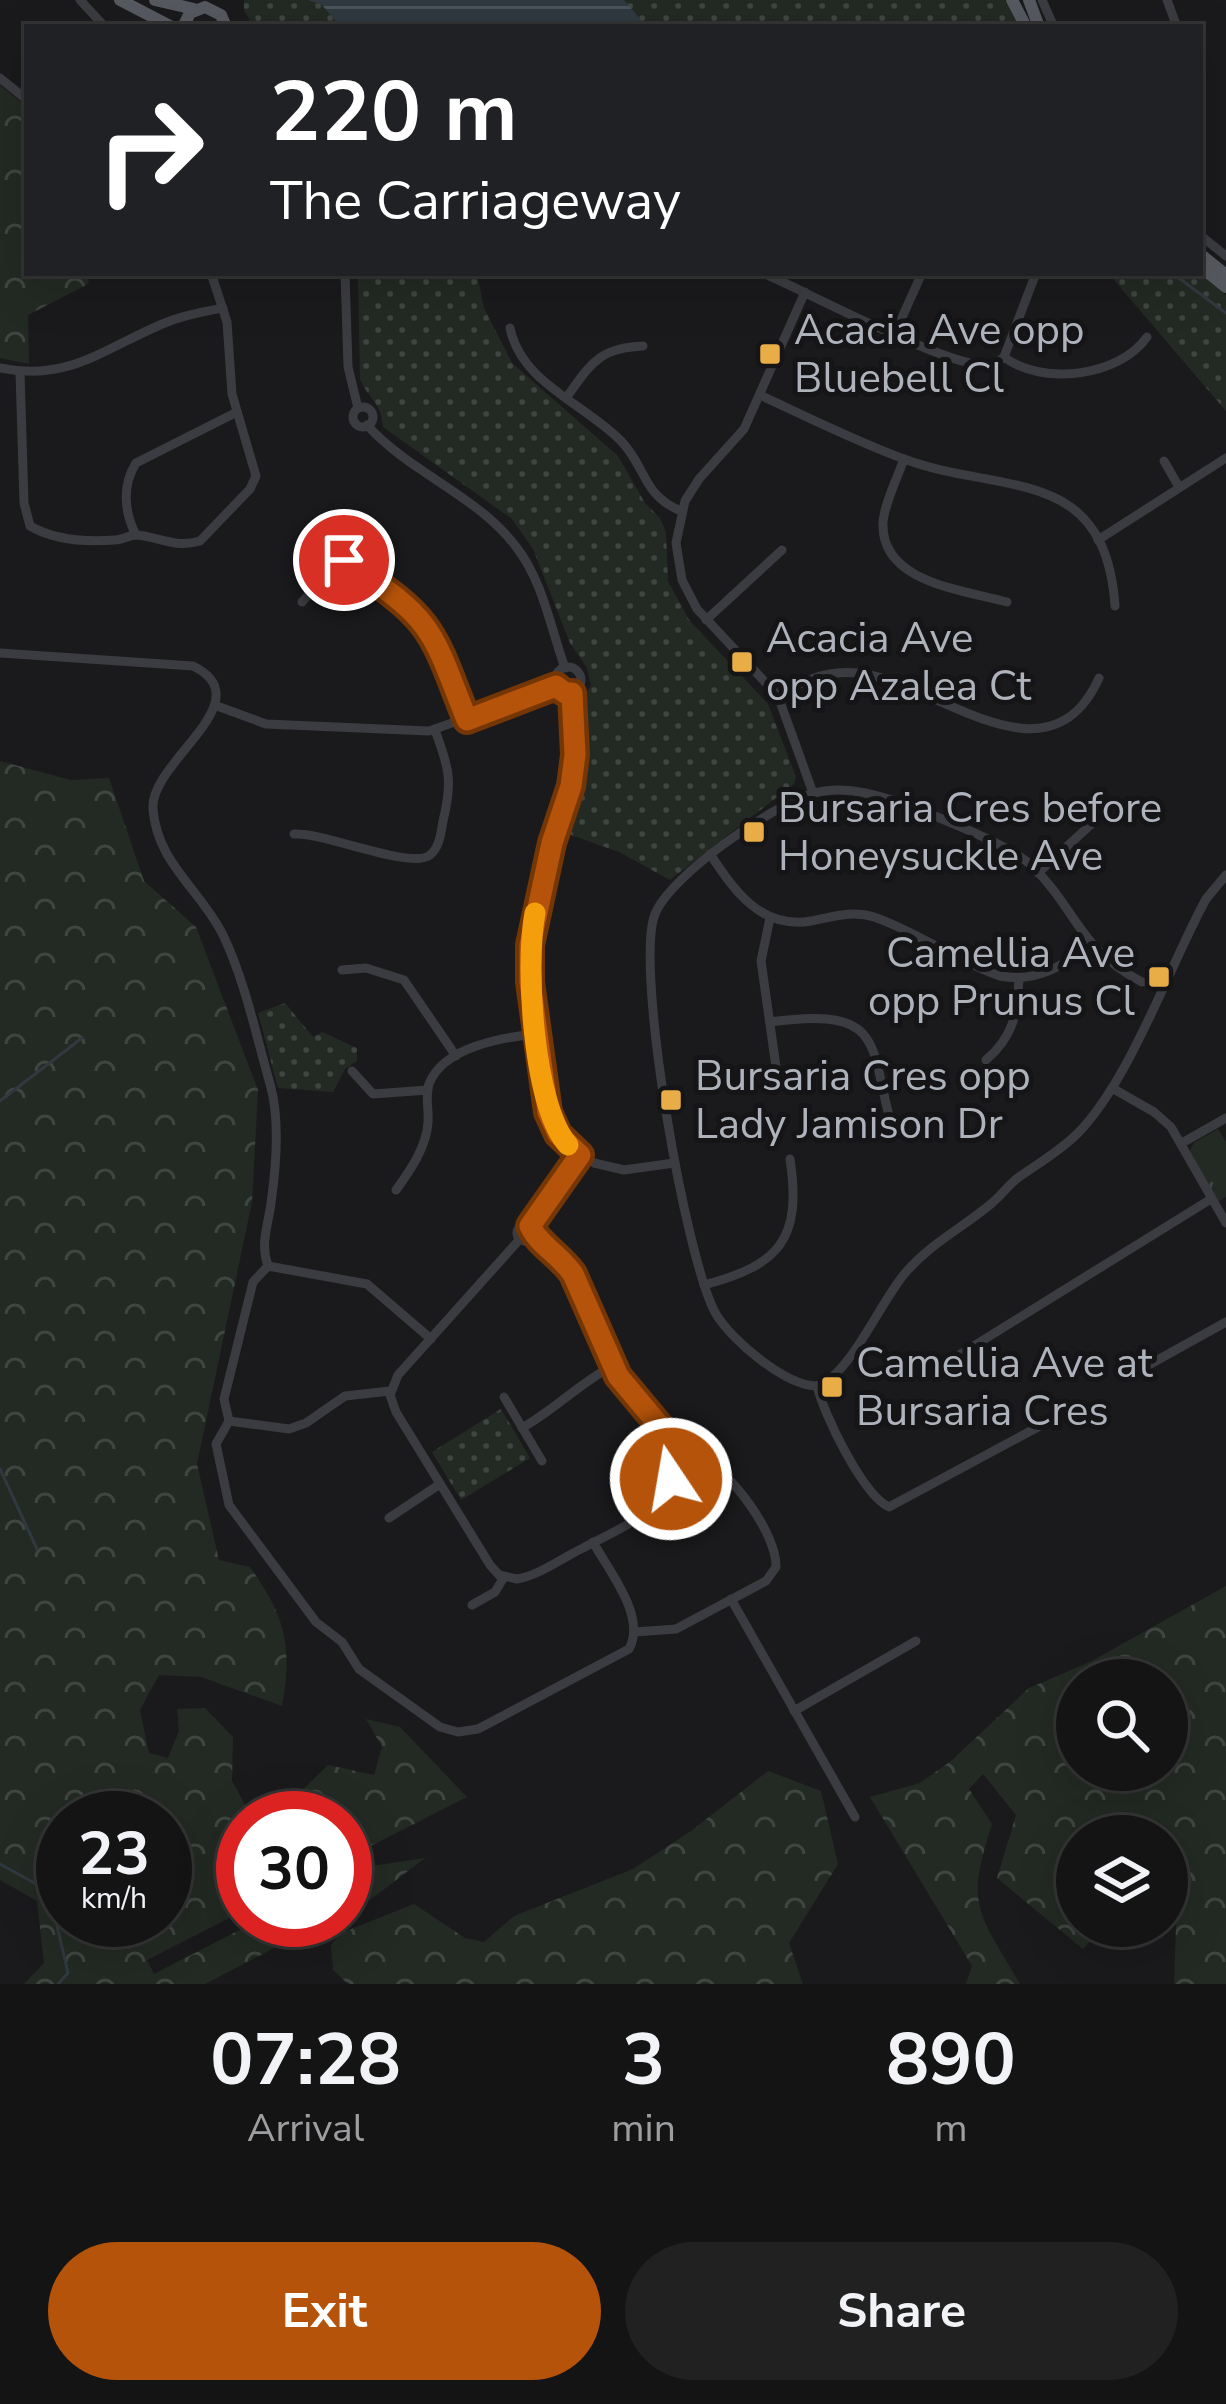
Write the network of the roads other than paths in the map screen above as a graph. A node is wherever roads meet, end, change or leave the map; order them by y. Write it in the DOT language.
graph roads {
  1 [pos="80,0"];
  2 [pos="120,0"];
  3 [pos="155,0"];
  4 [pos="200,6"];
  5 [pos="102,24"];
  6 [pos="166,24"];
  7 [pos="225,24"];
  8 [pos="0,78"];
  9 [pos="24,98"];
  10 [pos="212,276"];
  11 [pos="345,276"];
  12 [pos="770,276"];
  13 [pos="921,276"];
  14 [pos="1035,276"];
  15 [pos="805,292"];
  16 [pos="224,308"];
  17 [pos="510,328"];
  18 [pos="895,333"];
  19 [pos="1147,337"];
  20 [pos="643,346"];
  21 [pos="1004,357"];
  22 [pos="0,368"];
  23 [pos="20,372"];
  24 [pos="760,395"];
  25 [pos="566,398"];
  26 [pos="237,412"];
  27 [pos="1226,458"];
  28 [pos="904,460"];
  29 [pos="1164,461"];
  30 [pos="1179,487"];
  31 [pos="681,511"];
  32 [pos="136,535"];
  33 [pos="1098,540"];
  34 [pos="782,550"];
  35 [pos="302,602"];
  36 [pos="1006,602"];
  37 [pos="1115,606"];
  38 [pos="706,620"];
  39 [pos="0,653"];
  40 [pos="565,668"];
  41 [pos="1099,678"];
  42 [pos="556,686"];
  43 [pos="572,693"];
  44 [pos="778,695"];
  45 [pos="218,706"];
  46 [pos="467,720"];
  47 [pos="435,730"];
  48 [pos="813,793"];
  49 [pos="1098,818"];
  50 [pos="294,834"];
  51 [pos="710,854"];
  52 [pos="1038,873"];
  53 [pos="1226,875"];
  54 [pos="770,917"];
  55 [pos="1091,946"];
  56 [pos="343,970"];
  57 [pos="1019,979"];
  58 [pos="1142,982"];
  59 [pos="770,1022"];
  60 [pos="537,1034"];
  61 [pos="456,1056"];
  62 [pos="986,1060"];
  63 [pos="352,1071"];
  64 [pos="779,1088"];
  65 [pos="1112,1088"];
  66 [pos="428,1090"];
  67 [pos="1222,1120"];
  68 [pos="1226,1136"];
  69 [pos="895,1137"];
  70 [pos="1182,1143"];
  71 [pos="580,1155"];
  72 [pos="790,1159"];
  73 [pos="674,1163"];
  74 [pos="396,1190"];
  75 [pos="1217,1202"];
  76 [pos="1226,1223"];
  77 [pos="531,1231"];
  78 [pos="268,1266"];
  79 [pos="704,1286"];
  80 [pos="1226,1322"];
  81 [pos="431,1339"];
  82 [pos="612,1366"];
  83 [pos="928,1367"];
  84 [pos="1127,1377"];
  85 [pos="817,1386"];
  86 [pos="390,1391"];
  87 [pos="504,1397"];
  88 [pos="229,1421"];
  89 [pos="1039,1427"];
  90 [pos="523,1428"];
  91 [pos="673,1455"];
  92 [pos="542,1461"];
  93 [pos="440,1484"];
  94 [pos="389,1519"];
  95 [pos="593,1542"];
  96 [pos="504,1577"];
  97 [pos="731,1599"];
  98 [pos="472,1605"];
  99 [pos="635,1632"];
  100 [pos="916,1641"];
  101 [pos="794,1711"];
  102 [pos="855,1817"];
  1 -- 5 [label="street"];
  2 -- 6 [label="main road"];
  3 -- 4 [label="main road"];
  4 -- 7 [label="main road"];
  8 -- 9 [label="street"];
  10 -- 16 [label="street"];
  11 -- 40 [label="street"];
  12 -- 15 [label="street"];
  13 -- 18 [label="street"];
  14 -- 21 [label="street"];
  15 -- 18 [label="street"];
  15 -- 24 [label="street"];
  16 -- 23 [label="street"];
  16 -- 26 [label="street"];
  17 -- 25 [label="street"];
  18 -- 21 [label="street"];
  19 -- 21 [label="street"];
  20 -- 25 [label="street"];
  22 -- 23 [label="street"];
  23 -- 32 [label="street"];
  24 -- 28 [label="street"];
  24 -- 31 [label="street"];
  25 -- 31 [label="street"];
  26 -- 32 [label="street"];
  26 -- 32 [label="street"];
  27 -- 30 [label="street"];
  28 -- 33 [label="street"];
  28 -- 36 [label="street"];
  29 -- 30 [label="street"];
  30 -- 33 [label="street"];
  31 -- 38 [label="street"];
  33 -- 37 [label="street"];
  34 -- 38 [label="street"];
  35 -- 46 [label="street"];
  38 -- 44 [label="street"];
  39 -- 45 [label="street"];
  40 -- 42 [label="street"];
  40 -- 43 [label="street"];
  41 -- 44 [label="street"];
  42 -- 43 [label="street"];
  42 -- 46 [label="street"];
  43 -- 60 [label="street"];
  44 -- 48 [label="street"];
  45 -- 47 [label="street"];
  45 -- 78 [label="street"];
  46 -- 47 [label="street"];
  47 -- 50 [label="street"];
  48 -- 51 [label="street"];
  48 -- 52 [label="street"];
  49 -- 52 [label="street"];
  51 -- 54 [label="street"];
  51 -- 73 [label="street"];
  52 -- 55 [label="street"];
  53 -- 65 [label="street"];
  54 -- 57 [label="street"];
  54 -- 59 [label="street"];
  55 -- 57 [label="street"];
  55 -- 58 [label="street"];
  56 -- 61 [label="street"];
  57 -- 62 [label="street"];
  59 -- 64 [label="street"];
  59 -- 69 [label="street"];
  60 -- 61 [label="street"];
  60 -- 71 [label="street"];
  61 -- 66 [label="street"];
  63 -- 66 [label="street"];
  65 -- 70 [label="street"];
  65 -- 85 [label="street"];
  66 -- 74 [label="street"];
  67 -- 68 [label="street"];
  67 -- 70 [label="street"];
  70 -- 75 [label="street"];
  71 -- 73 [label="street"];
  71 -- 77 [label="street"];
  72 -- 79 [label="street"];
  73 -- 79 [label="street"];
  75 -- 76 [label="street"];
  75 -- 83 [label="street"];
  77 -- 81 [label="street"];
  77 -- 82 [label="street"];
  78 -- 81 [label="street"];
  78 -- 88 [label="street"];
  79 -- 85 [label="street"];
  80 -- 84 [label="street"];
  81 -- 86 [label="street"];
  82 -- 90 [label="street"];
  82 -- 91 [label="street"];
  85 -- 89 [label="street"];
  86 -- 88 [label="street"];
  86 -- 93 [label="street"];
  87 -- 90 [label="street"];
  88 -- 99 [label="street"];
  90 -- 92 [label="street"];
  91 -- 95 [label="street"];
  91 -- 97 [label="street"];
  93 -- 94 [label="street"];
  93 -- 96 [label="street"];
  95 -- 96 [label="street"];
  95 -- 99 [label="street"];
  96 -- 98 [label="street"];
  97 -- 99 [label="street"];
  97 -- 101 [label="street"];
  100 -- 101 [label="street"];
  101 -- 102 [label="street"];
}
